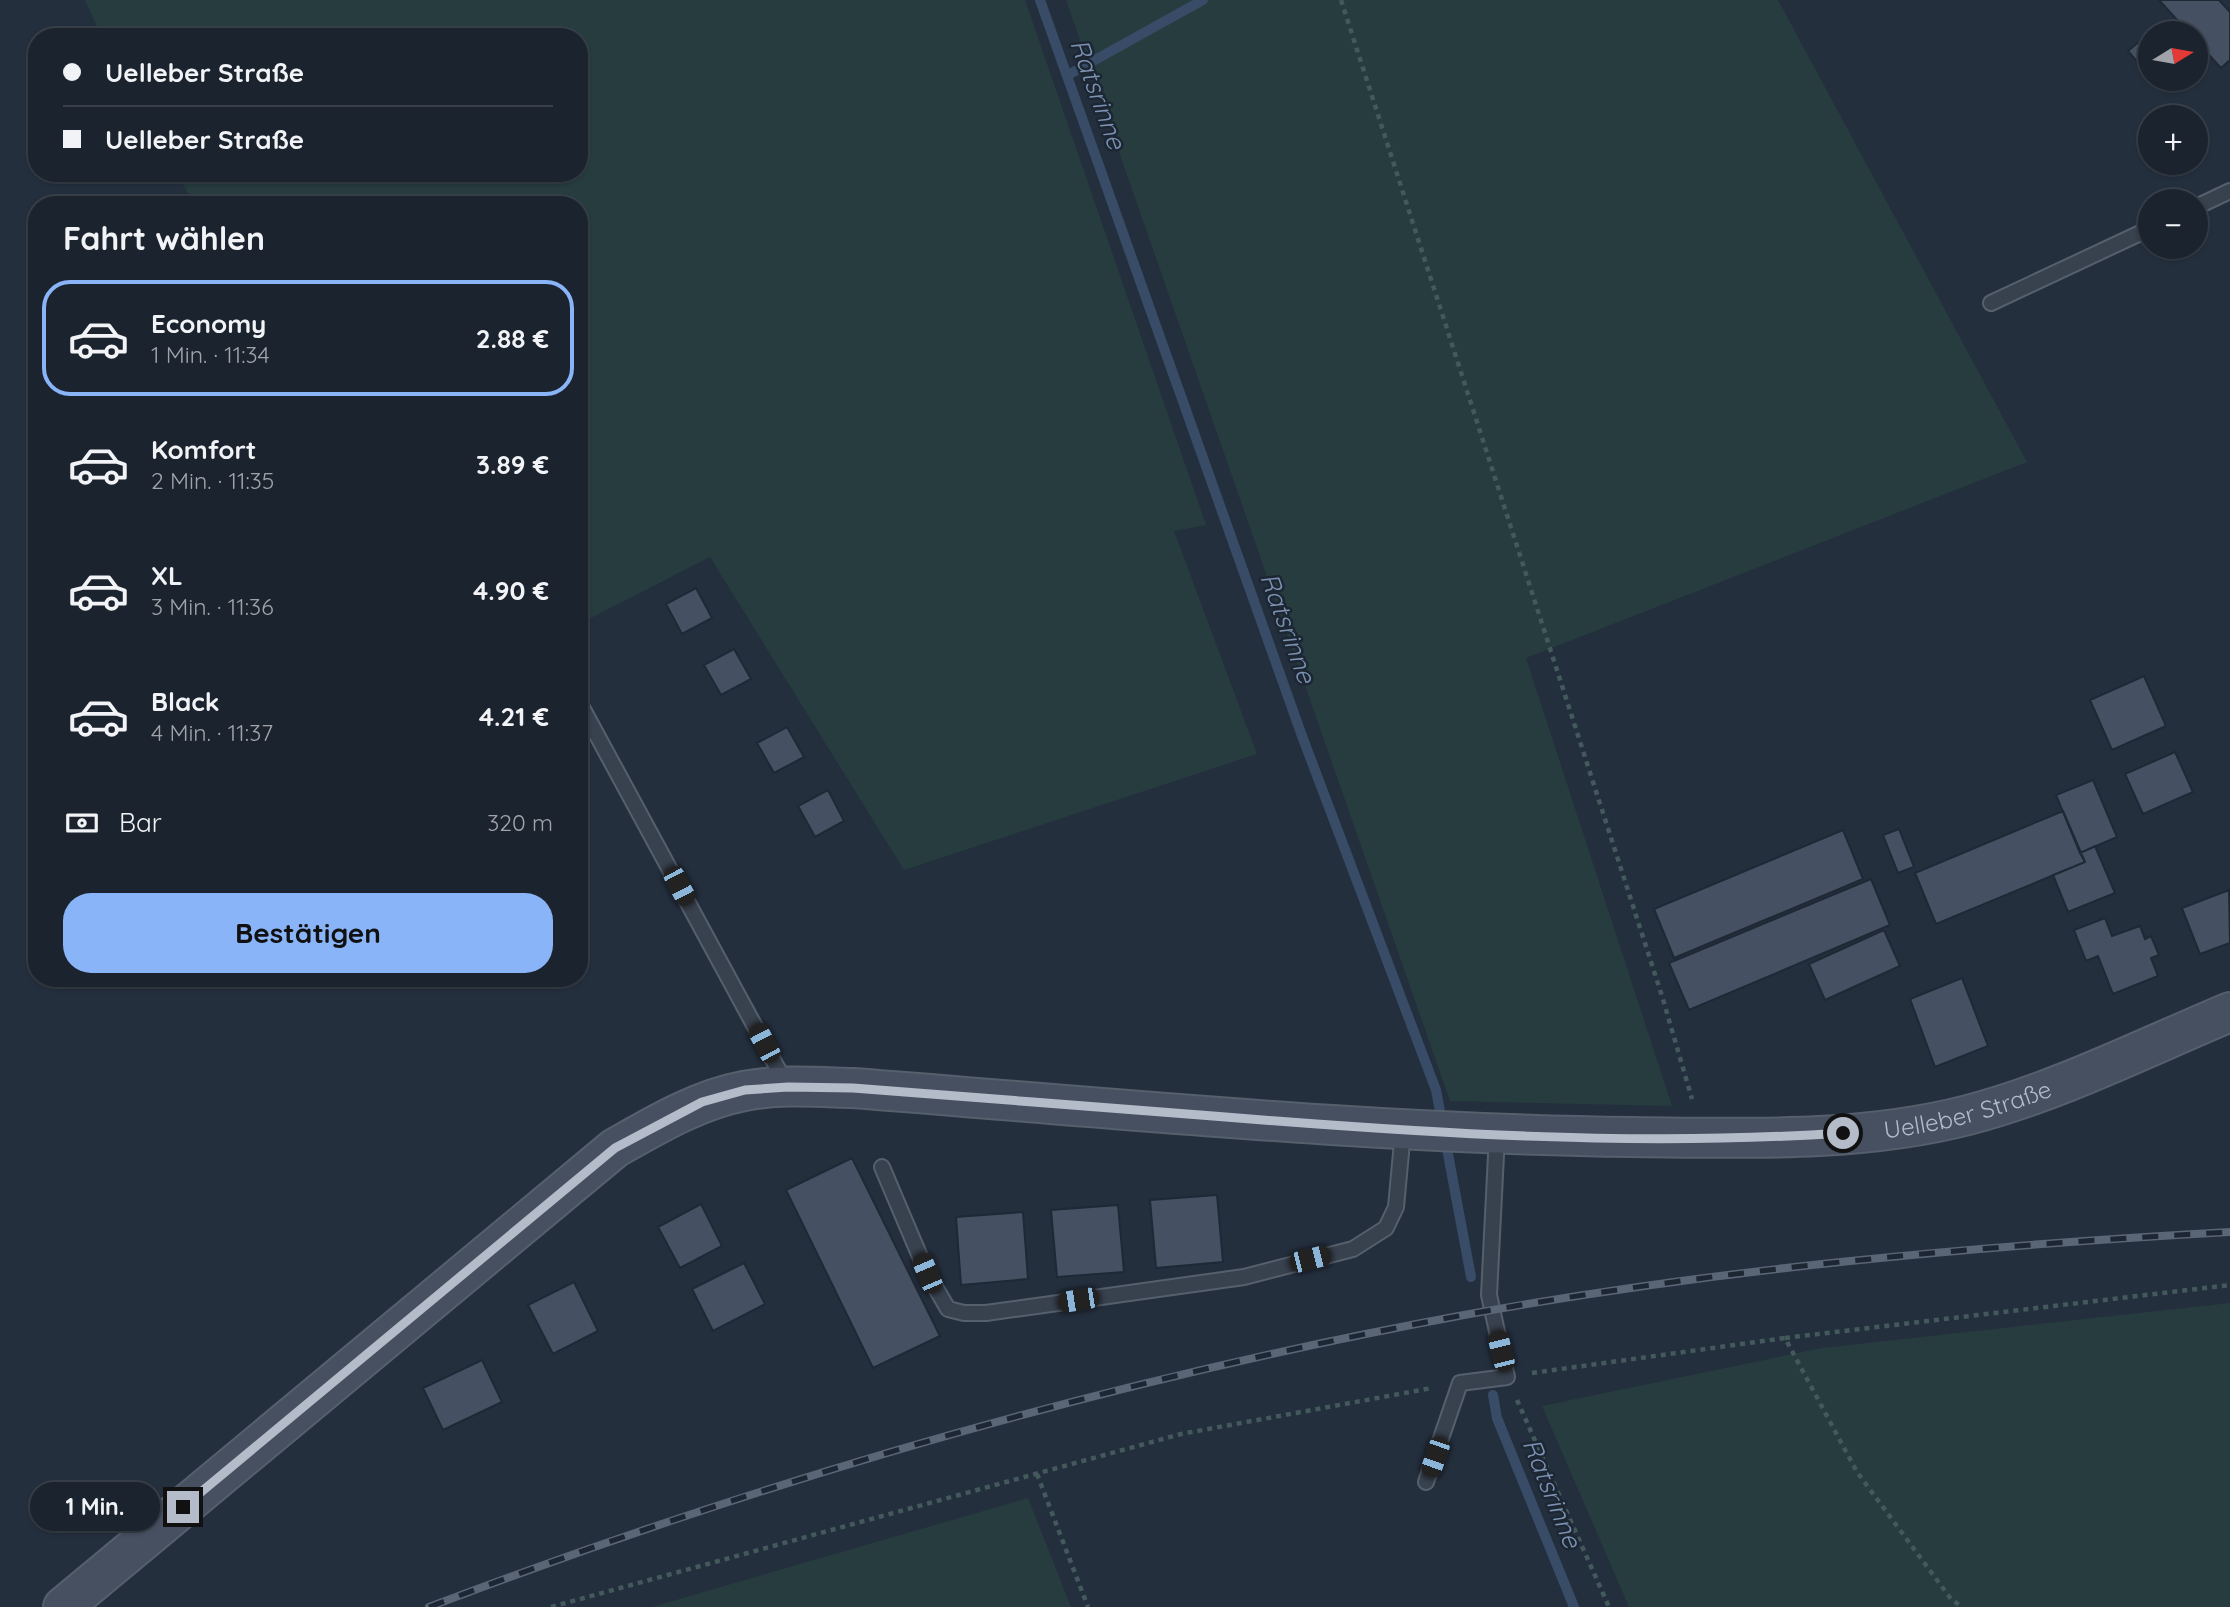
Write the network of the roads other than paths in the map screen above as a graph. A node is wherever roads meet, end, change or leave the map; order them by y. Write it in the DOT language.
graph roads {
  1 [pos="2230,191"];
  2 [pos="2208,201"];
  3 [pos="2138,234"];
  4 [pos="1991,303"];
  5 [pos="588,719"];
  6 [pos="2230,1012"];
  7 [pos="788,1087"];
  8 [pos="1415,1131"];
  9 [pos="1489,1135"];
  10 [pos="882,1167"];
  11 [pos="1426,1482"];
  12 [pos="63,1607"];
  1 -- 2 [label="lane"];
  3 -- 4 [label="lane"];
  5 -- 7 [label="lane"];
  6 -- 9 [label="street, Uelleber Straße"];
  7 -- 8 [label="street, Uelleber Straße"];
  7 -- 12 [label="street, Uelleber Straße"];
  8 -- 9 [label="street, Uelleber Straße"];
  8 -- 10 [label="lane"];
  9 -- 11 [label="lane"];
}
